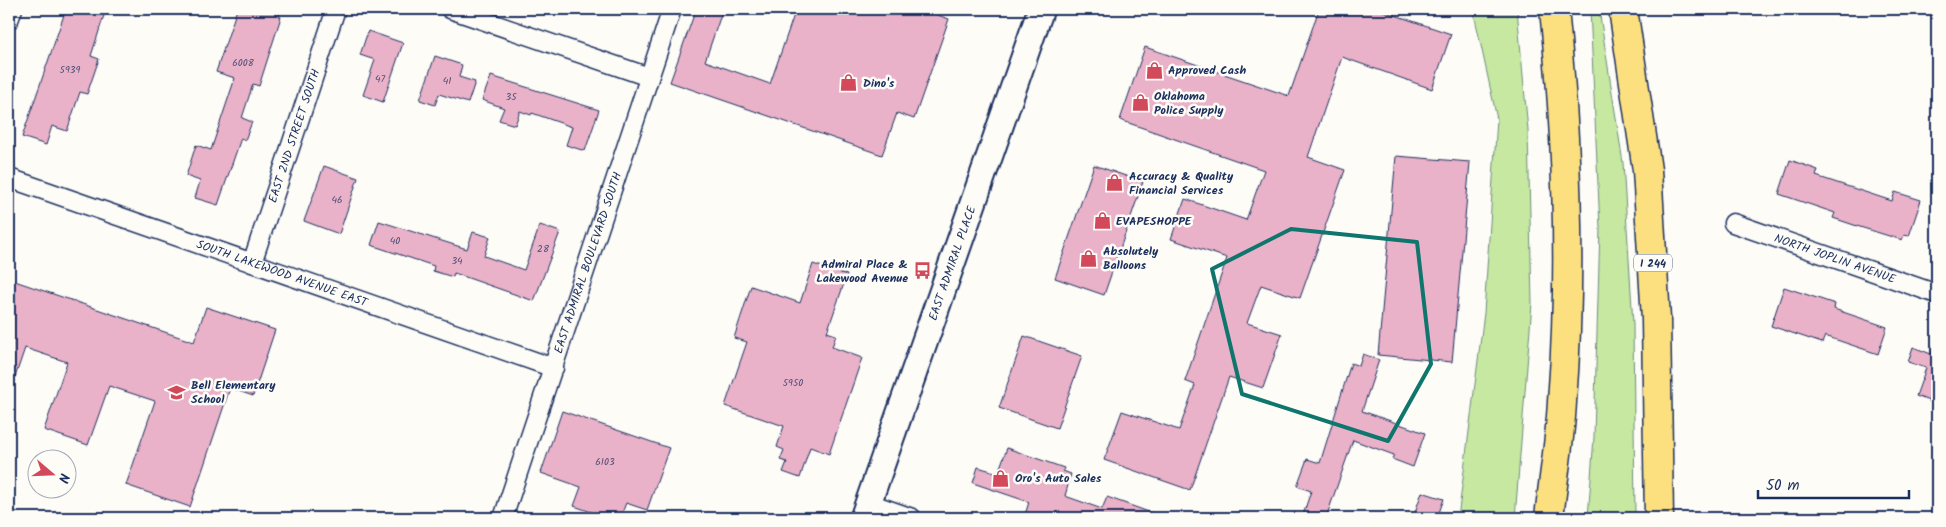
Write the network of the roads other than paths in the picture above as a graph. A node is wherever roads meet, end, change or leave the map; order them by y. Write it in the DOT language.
graph roads {
  1 [pos="13,9"];
  2 [pos="336,9"];
  3 [pos="450,9"];
  4 [pos="672,9"];
  5 [pos="1041,9"];
  6 [pos="1554,9"];
  7 [pos="1623,9"];
  8 [pos="9,20"];
  9 [pos="649,77"];
  10 [pos="9,178"];
  11 [pos="1733,223"];
  12 [pos="252,263"];
  13 [pos="1937,294"];
  14 [pos="554,368"];
  15 [pos="866,511"];
  16 [pos="503,518"];
  17 [pos="912,518"];
  18 [pos="1549,518"];
  19 [pos="1658,518"];
  1 -- 8 [label="street"];
  2 -- 12 [label="street, EAST 2ND STREET SOUTH"];
  3 -- 9 [label="street"];
  4 -- 9 [label="street, EAST ADMIRAL BOULEVARD SOUTH"];
  5 -- 15 [label="main road, EAST ADMIRAL PLACE"];
  6 -- 18 [label="highway"];
  7 -- 19 [label="highway, I 244"];
  9 -- 14 [label="street, EAST ADMIRAL BOULEVARD SOUTH"];
  10 -- 12 [label="street, SOUTH LAKEWOOD AVENUE EAST"];
  11 -- 13 [label="street, NORTH JOPLIN AVENUE"];
  12 -- 14 [label="street, SOUTH LAKEWOOD AVENUE EAST"];
  14 -- 16 [label="street, EAST ADMIRAL BOULEVARD SOUTH"];
  15 -- 17 [label="street"];
}
